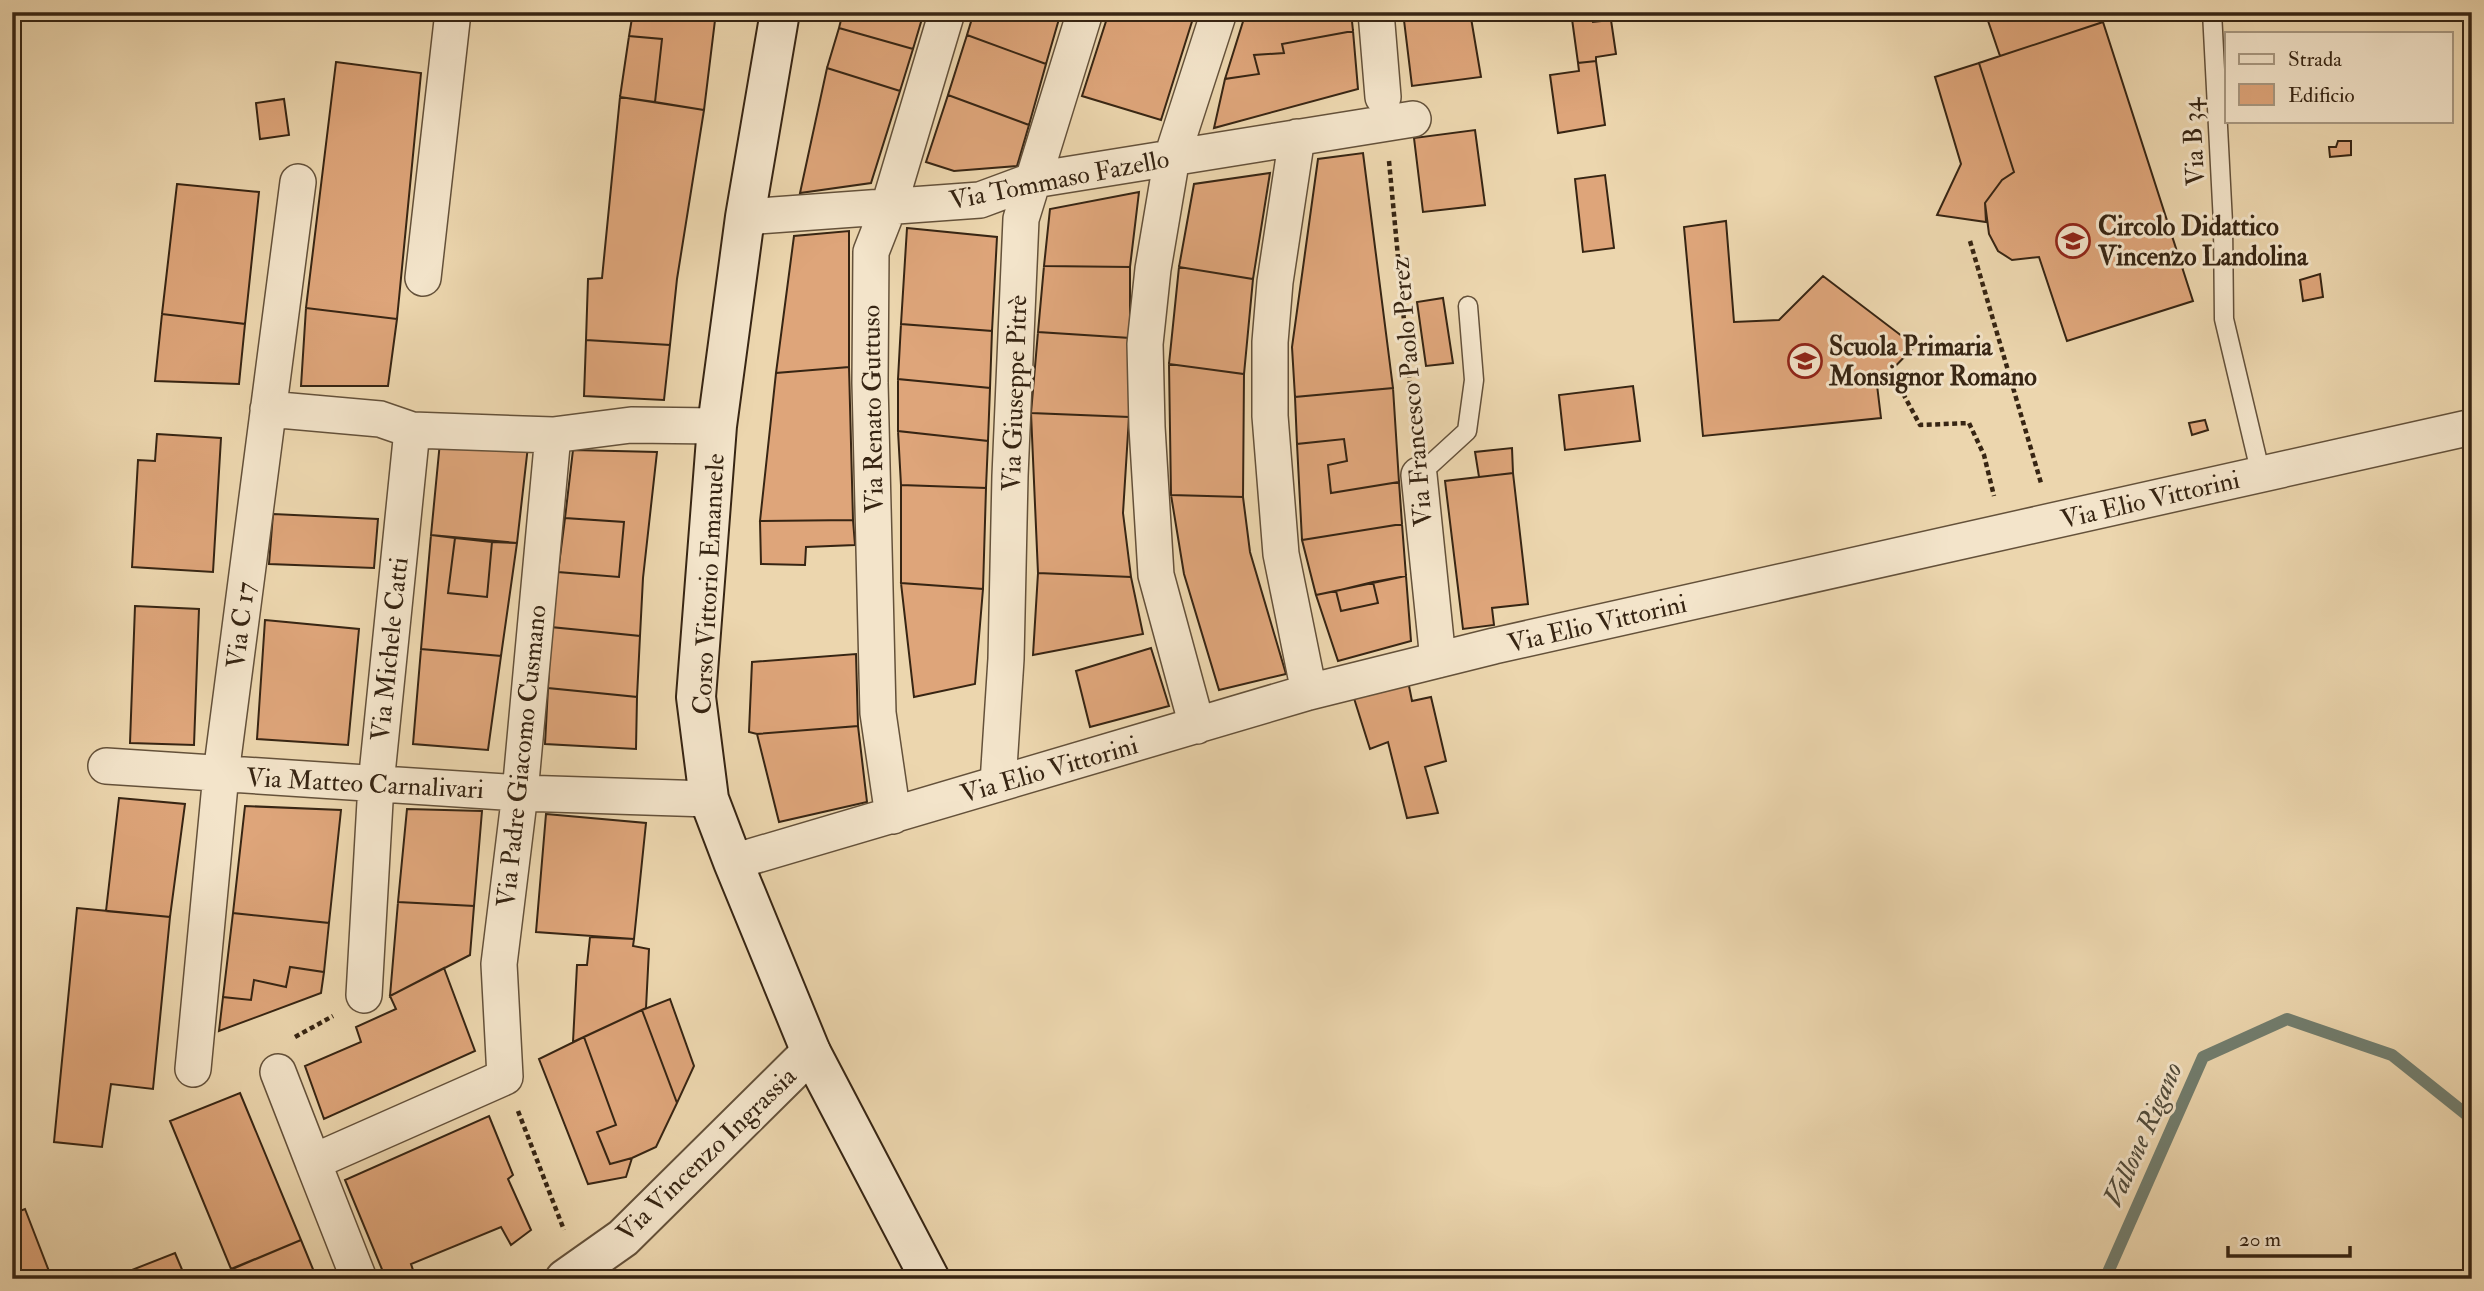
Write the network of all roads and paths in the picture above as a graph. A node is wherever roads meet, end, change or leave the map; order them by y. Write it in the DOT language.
graph roads {
  1 [pos="453,12"];
  2 [pos="780,12"];
  3 [pos="947,12"];
  4 [pos="1086,12"];
  5 [pos="1219,12"];
  6 [pos="1376,12"];
  7 [pos="2212,12"];
  8 [pos="1394,113"];
  9 [pos="1297,137"];
  10 [pos="1172,157"];
  11 [pos="1034,180"];
  12 [pos="298,182"];
  13 [pos="889,206"];
  14 [pos="745,217"];
  15 [pos="1970,241"];
  16 [pos="424,278"];
  17 [pos="1468,306"];
  18 [pos="1899,386"];
  19 [pos="268,409"];
  20 [pos="717,426"];
  21 [pos="2472,427"];
  22 [pos="412,430"];
  23 [pos="553,435"];
  24 [pos="1419,475"];
  25 [pos="2261,475"];
  26 [pos="2051,521"];
  27 [pos="2002,532"];
  28 [pos="1438,660"];
  29 [pos="1309,692"];
  30 [pos="1197,726"];
  31 [pos="106,766"];
  32 [pos="220,774"];
  33 [pos="998,783"];
  34 [pos="376,784"];
  35 [pos="520,793"];
  36 [pos="709,799"];
  37 [pos="894,816"];
  38 [pos="733,862"];
  39 [pos="364,995"];
  40 [pos="811,1052"];
  41 [pos="193,1069"];
  42 [pos="278,1072"];
  43 [pos="505,1077"];
  44 [pos="313,1162"];
  45 [pos="572,1274"];
  46 [pos="359,1279"];
  47 [pos="930,1279"];
  1 -- 16 [label="street"];
  2 -- 14 [label="main road, Corso Vittorio Emanuele"];
  3 -- 13 [label="street, Via Renato Guttuso"];
  4 -- 11 [label="street, Via Giuseppe Pitrè"];
  5 -- 10 [label="street"];
  6 -- 8 [label="street"];
  7 -- 25 [label="lane, Via B 34"];
  8 -- 9 [label="street, Via Tommaso Fazello"];
  8 -- 24 [label="path, Via Francesco Paolo Perez"];
  9 -- 10 [label="street, Via Tommaso Fazello"];
  9 -- 29 [label="street"];
  10 -- 11 [label="street, Via Tommaso Fazello"];
  10 -- 30 [label="street"];
  11 -- 13 [label="street, Via Tommaso Fazello"];
  11 -- 33 [label="street, Via Giuseppe Pitrè"];
  12 -- 19 [label="street, Via C 17"];
  13 -- 14 [label="street, Via Tommaso Fazello"];
  13 -- 37 [label="street, Via Renato Guttuso"];
  14 -- 20 [label="main road, Corso Vittorio Emanuele"];
  15 -- 26 [label="path"];
  17 -- 24 [label="lane"];
  18 -- 27 [label="path"];
  19 -- 22 [label="street"];
  19 -- 32 [label="street, Via C 17"];
  20 -- 23 [label="street"];
  20 -- 36 [label="main road, Corso Vittorio Emanuele"];
  21 -- 25 [label="street, Via Elio Vittorini"];
  22 -- 23 [label="street"];
  22 -- 34 [label="street, Via Michele Catti"];
  23 -- 35 [label="street, Via Padre Giacomo Cusmano"];
  24 -- 28 [label="street, Via Francesco Paolo Perez"];
  25 -- 26 [label="street, Via Elio Vittorini"];
  26 -- 27 [label="street, Via Elio Vittorini"];
  27 -- 28 [label="street, Via Elio Vittorini"];
  28 -- 29 [label="street, Via Elio Vittorini"];
  29 -- 30 [label="street, Via Elio Vittorini"];
  30 -- 33 [label="street, Via Elio Vittorini"];
  31 -- 32 [label="street, Via Matteo Carnalivari"];
  32 -- 34 [label="street, Via Matteo Carnalivari"];
  32 -- 41 [label="street, Via C 17"];
  33 -- 37 [label="street, Via Elio Vittorini"];
  34 -- 35 [label="street, Via Matteo Carnalivari"];
  34 -- 39 [label="street, Via Michele Catti"];
  35 -- 36 [label="street, Via Matteo Carnalivari"];
  35 -- 43 [label="street, Via Padre Giacomo Cusmano"];
  36 -- 38 [label="main road, Corso Vittorio Emanuele"];
  37 -- 38 [label="street, Via Elio Vittorini"];
  38 -- 40 [label="main road, Corso Vittorio Emanuele"];
  39 -- 42 [label="path"];
  40 -- 45 [label="main road, Via Vincenzo Ingrassia"];
  40 -- 47 [label="main road, Corso Vittorio Emanuele"];
  42 -- 44 [label="street"];
  43 -- 44 [label="street"];
  43 -- 45 [label="path"];
  44 -- 46 [label="street"];
}
